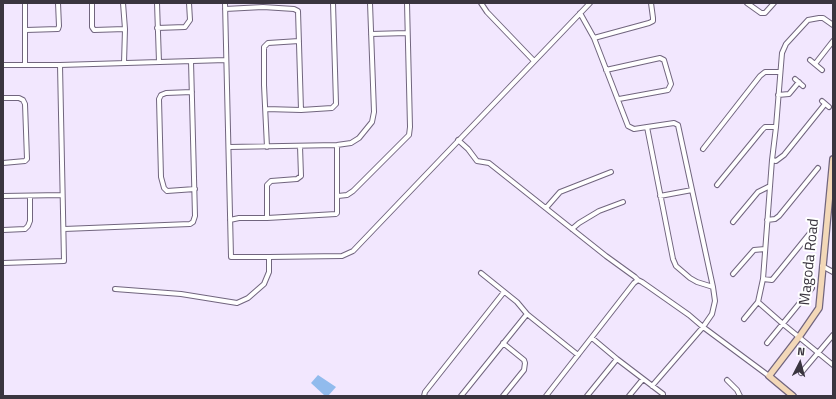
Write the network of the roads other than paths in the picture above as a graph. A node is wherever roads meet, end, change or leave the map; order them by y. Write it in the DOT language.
graph roads {
  1 [pos="25,3"];
  2 [pos="58,3"];
  3 [pos="92,3"];
  4 [pos="123,3"];
  5 [pos="157,3"];
  6 [pos="189,3"];
  7 [pos="225,3"];
  8 [pos="333,3"];
  9 [pos="370,3"];
  10 [pos="407,3"];
  11 [pos="481,3"];
  12 [pos="590,3"];
  13 [pos="651,3"];
  14 [pos="747,3"];
  15 [pos="774,3"];
  16 [pos="263,5"];
  17 [pos="225,9"];
  18 [pos="580,13"];
  19 [pos="833,25"];
  20 [pos="157,28"];
  21 [pos="125,29"];
  22 [pos="26,30"];
  23 [pos="407,33"];
  24 [pos="371,34"];
  25 [pos="594,38"];
  26 [pos="299,41"];
  27 [pos="833,41"];
  28 [pos="226,60"];
  29 [pos="810,60"];
  30 [pos="191,61"];
  31 [pos="534,61"];
  32 [pos="159,62"];
  33 [pos="124,63"];
  34 [pos="25,64"];
  35 [pos="815,64"];
  36 [pos="3,65"];
  37 [pos="60,65"];
  38 [pos="606,70"];
  39 [pos="822,70"];
  40 [pos="780,72"];
  41 [pos="803,86"];
  42 [pos="192,92"];
  43 [pos="778,95"];
  44 [pos="3,98"];
  45 [pos="619,99"];
  46 [pos="825,104"];
  47 [pos="266,109"];
  48 [pos="300,110"];
  49 [pos="647,127"];
  50 [pos="776,127"];
  51 [pos="458,140"];
  52 [pos="337,145"];
  53 [pos="300,146"];
  54 [pos="228,147"];
  55 [pos="267,147"];
  56 [pos="703,149"];
  57 [pos="833,159"];
  58 [pos="772,160"];
  59 [pos="3,163"];
  60 [pos="818,168"];
  61 [pos="611,172"];
  62 [pos="718,185"];
  63 [pos="770,186"];
  64 [pos="195,189"];
  65 [pos="692,190"];
  66 [pos="62,194"];
  67 [pos="3,196"];
  68 [pos="30,196"];
  69 [pos="338,196"];
  70 [pos="660,196"];
  71 [pos="623,202"];
  72 [pos="546,208"];
  73 [pos="267,218"];
  74 [pos="230,220"];
  75 [pos="767,220"];
  76 [pos="733,222"];
  77 [pos="815,227"];
  78 [pos="64,229"];
  79 [pos="572,229"];
  80 [pos="3,230"];
  81 [pos="765,249"];
  82 [pos="269,257"];
  83 [pos="3,263"];
  84 [pos="822,265"];
  85 [pos="833,272"];
  86 [pos="481,273"];
  87 [pos="733,274"];
  88 [pos="763,279"];
  89 [pos="638,280"];
  90 [pos="713,286"];
  91 [pos="812,288"];
  92 [pos="115,290"];
  93 [pos="504,292"];
  94 [pos="758,302"];
  95 [pos="527,314"];
  96 [pos="744,319"];
  97 [pos="782,324"];
  98 [pos="703,327"];
  99 [pos="833,335"];
  100 [pos="799,337"];
  101 [pos="592,338"];
  102 [pos="503,343"];
  103 [pos="767,343"];
  104 [pos="818,353"];
  105 [pos="578,355"];
  106 [pos="617,359"];
  107 [pos="833,365"];
  108 [pos="801,373"];
  109 [pos="769,376"];
  110 [pos="643,379"];
  111 [pos="727,380"];
  112 [pos="652,386"];
  113 [pos="424,396"];
  114 [pos="461,396"];
  115 [pos="503,396"];
  116 [pos="546,396"];
  117 [pos="587,396"];
  118 [pos="629,396"];
  119 [pos="663,396"];
  120 [pos="740,396"];
  121 [pos="793,396"];
  1 -- 22 [label="street"];
  2 -- 22 [label="street"];
  3 -- 21 [label="street"];
  4 -- 21 [label="street"];
  5 -- 20 [label="street"];
  6 -- 20 [label="street"];
  7 -- 17 [label="street"];
  8 -- 48 [label="street"];
  9 -- 24 [label="street"];
  10 -- 23 [label="street"];
  11 -- 31 [label="street"];
  12 -- 18 [label="street"];
  13 -- 25 [label="street"];
  14 -- 15 [label="street"];
  16 -- 17 [label="street"];
  16 -- 26 [label="street"];
  17 -- 28 [label="street"];
  18 -- 25 [label="street"];
  18 -- 31 [label="street"];
  19 -- 40 [label="street"];
  20 -- 32 [label="street"];
  21 -- 33 [label="street"];
  22 -- 34 [label="street"];
  23 -- 24 [label="street"];
  23 -- 69 [label="street"];
  24 -- 52 [label="street"];
  25 -- 38 [label="street"];
  26 -- 47 [label="street"];
  26 -- 48 [label="street"];
  27 -- 35 [label="street"];
  28 -- 30 [label="street"];
  28 -- 54 [label="street"];
  29 -- 35 [label="street"];
  30 -- 32 [label="street"];
  30 -- 42 [label="street"];
  31 -- 51 [label="street"];
  32 -- 33 [label="street"];
  33 -- 37 [label="street"];
  34 -- 36 [label="street"];
  34 -- 37 [label="street"];
  35 -- 39 [label="street"];
  37 -- 66 [label="street"];
  38 -- 45 [label="street"];
  38 -- 45 [label="street"];
  40 -- 43 [label="street"];
  40 -- 56 [label="street"];
  41 -- 43 [label="street"];
  42 -- 64 [label="street"];
  42 -- 64 [label="street"];
  43 -- 50 [label="street"];
  44 -- 59 [label="street"];
  45 -- 49 [label="street"];
  46 -- 58 [label="street"];
  47 -- 48 [label="street"];
  47 -- 55 [label="street"];
  49 -- 65 [label="street"];
  49 -- 70 [label="street"];
  50 -- 58 [label="street"];
  50 -- 62 [label="street"];
  51 -- 72 [label="street"];
  51 -- 82 [label="street"];
  52 -- 53 [label="street"];
  52 -- 69 [label="street"];
  53 -- 55 [label="street"];
  53 -- 73 [label="street"];
  54 -- 55 [label="street"];
  54 -- 74 [label="street"];
  57 -- 84 [label="street, Magoda Road"];
  58 -- 63 [label="street"];
  60 -- 75 [label="street"];
  61 -- 72 [label="street"];
  63 -- 75 [label="street"];
  63 -- 76 [label="street"];
  64 -- 78 [label="street"];
  65 -- 70 [label="street"];
  65 -- 90 [label="street"];
  66 -- 68 [label="street"];
  66 -- 78 [label="street"];
  67 -- 68 [label="street"];
  68 -- 80 [label="street"];
  69 -- 73 [label="street"];
  70 -- 90 [label="street"];
  71 -- 79 [label="street"];
  72 -- 79 [label="street"];
  73 -- 74 [label="street"];
  74 -- 82 [label="street"];
  75 -- 81 [label="street"];
  77 -- 88 [label="street"];
  78 -- 83 [label="street"];
  79 -- 89 [label="street"];
  81 -- 87 [label="street"];
  81 -- 88 [label="street"];
  82 -- 92 [label="street"];
  84 -- 85 [label="street"];
  84 -- 100 [label="street, Magoda Road"];
  86 -- 93 [label="street"];
  88 -- 94 [label="street"];
  89 -- 98 [label="street"];
  89 -- 101 [label="street"];
  90 -- 98 [label="street"];
  91 -- 97 [label="street"];
  93 -- 95 [label="street"];
  93 -- 113 [label="street"];
  94 -- 96 [label="street"];
  94 -- 97 [label="street"];
  95 -- 102 [label="street"];
  95 -- 105 [label="street"];
  97 -- 100 [label="street"];
  97 -- 103 [label="street"];
  98 -- 109 [label="street"];
  98 -- 112 [label="street"];
  99 -- 104 [label="street"];
  100 -- 104 [label="street"];
  100 -- 109 [label="street, Magoda Road"];
  101 -- 105 [label="street"];
  101 -- 106 [label="street"];
  102 -- 114 [label="street"];
  102 -- 115 [label="street"];
  104 -- 107 [label="street"];
  104 -- 108 [label="street"];
  105 -- 116 [label="street"];
  106 -- 110 [label="street"];
  106 -- 117 [label="street"];
  109 -- 121 [label="street"];
  110 -- 112 [label="street"];
  110 -- 118 [label="street"];
  111 -- 120 [label="street"];
  112 -- 119 [label="street"];
}
